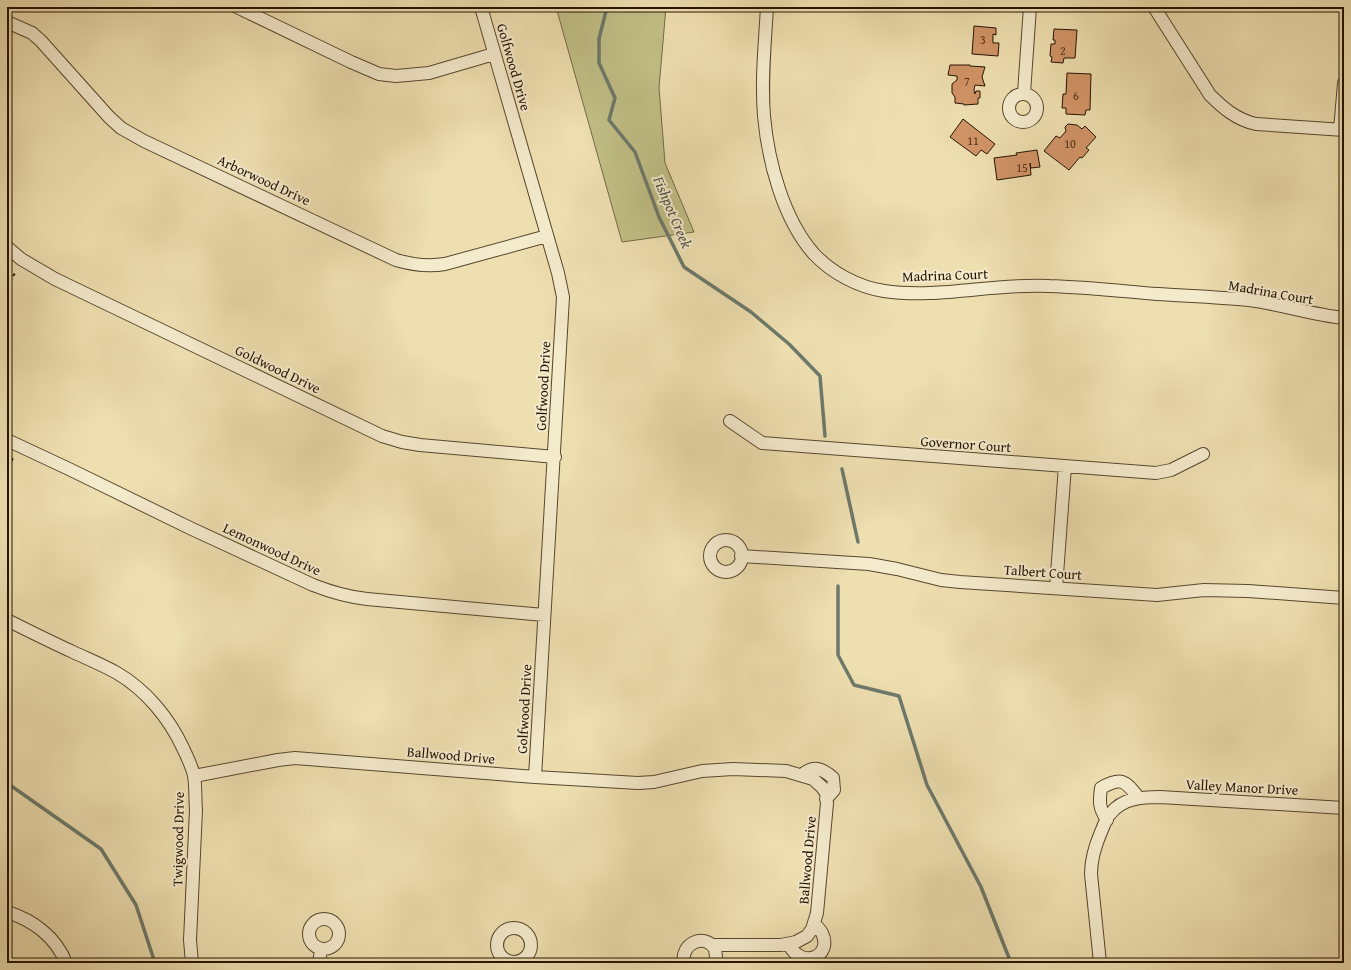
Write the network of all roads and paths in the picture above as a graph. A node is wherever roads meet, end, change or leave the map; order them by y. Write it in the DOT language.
graph roads {
  1 [pos="237,7"];
  2 [pos="481,7"];
  3 [pos="767,7"];
  4 [pos="1030,7"];
  5 [pos="1154,7"];
  6 [pos="7,22"];
  7 [pos="494,54"];
  8 [pos="1344,83"];
  9 [pos="1024,94"];
  10 [pos="1342,130"];
  11 [pos="547,236"];
  12 [pos="7,247"];
  13 [pos="16,272"];
  14 [pos="7,284"];
  15 [pos="1344,318"];
  16 [pos="730,421"];
  17 [pos="7,440"];
  18 [pos="1203,454"];
  19 [pos="555,456"];
  20 [pos="13,458"];
  21 [pos="1065,466"];
  22 [pos="7,470"];
  23 [pos="742,556"];
  24 [pos="1056,588"];
  25 [pos="1344,598"];
  26 [pos="544,615"];
  27 [pos="7,620"];
  28 [pos="194,776"];
  29 [pos="535,777"];
  30 [pos="1138,798"];
  31 [pos="1344,808"];
  32 [pos="1107,820"];
  33 [pos="7,912"];
  34 [pos="814,923"];
  35 [pos="789,944"];
  36 [pos="713,946"];
  37 [pos="321,950"];
  38 [pos="66,963"];
  39 [pos="192,963"];
  40 [pos="319,963"];
  41 [pos="684,963"];
  42 [pos="715,963"];
  43 [pos="1100,963"];
  1 -- 7 [label="street"];
  2 -- 7 [label="street, Golfwood Drive"];
  3 -- 15 [label="street, Madrina Court"];
  4 -- 9 [label="street"];
  5 -- 10 [label="street"];
  6 -- 11 [label="street, Arborwood Drive"];
  7 -- 11 [label="street, Golfwood Drive"];
  8 -- 10 [label="street"];
  11 -- 19 [label="street, Golfwood Drive"];
  12 -- 19 [label="street, Goldwood Drive"];
  13 -- 14 [label="path"];
  16 -- 21 [label="street, Governor Court"];
  17 -- 26 [label="street, Lemonwood Drive"];
  18 -- 21 [label="street, Governor Court"];
  19 -- 26 [label="street, Golfwood Drive"];
  20 -- 22 [label="path"];
  21 -- 24 [label="street"];
  23 -- 24 [label="street, Talbert Court"];
  24 -- 25 [label="street, Talbert Court"];
  26 -- 29 [label="street, Golfwood Drive"];
  27 -- 28 [label="street, Twigwood Drive"];
  28 -- 29 [label="street, Ballwood Drive"];
  28 -- 39 [label="street, Twigwood Drive"];
  29 -- 34 [label="street, Ballwood Drive"];
  30 -- 31 [label="street, Valley Manor Drive"];
  30 -- 32 [label="street, Valley Manor Drive"];
  30 -- 32 [label="street"];
  32 -- 43 [label="street, Valley Manor Drive"];
  33 -- 38 [label="street"];
  34 -- 35 [label="street, Ballwood Drive"];
  34 -- 35 [label="street, Ballwood Drive"];
  35 -- 36 [label="street, Ballwood Drive"];
  36 -- 41 [label="street, Ballwood Drive"];
  36 -- 42 [label="street"];
  37 -- 40 [label="street"];
}
